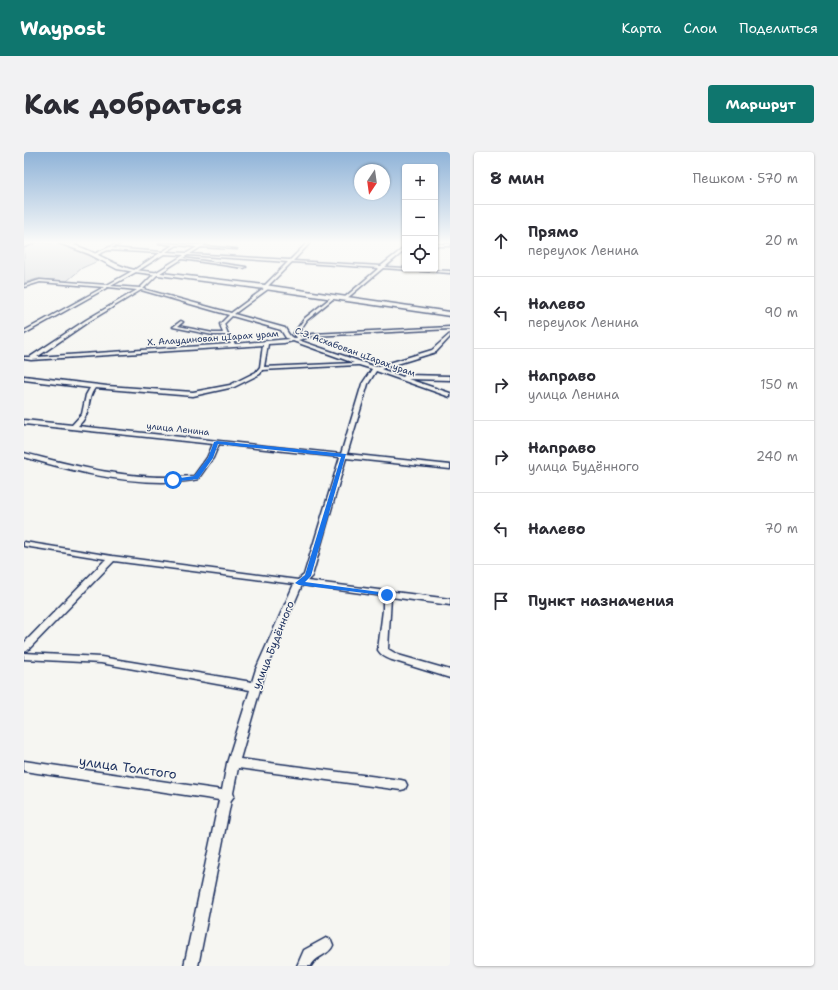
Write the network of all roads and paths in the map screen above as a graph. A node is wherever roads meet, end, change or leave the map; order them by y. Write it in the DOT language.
graph roads {
  1 [pos="37,281"];
  2 [pos="51,281"];
  3 [pos="118,281"];
  4 [pos="149,281"];
  5 [pos="211,281"];
  6 [pos="272,281"];
  7 [pos="367,281"];
  8 [pos="24,286"];
  9 [pos="108,286"];
  10 [pos="266,288"];
  11 [pos="141,289"];
  12 [pos="333,297"];
  13 [pos="345,299"];
  14 [pos="233,313"];
  15 [pos="450,314"];
  16 [pos="182,322"];
  17 [pos="450,328"];
  18 [pos="24,333"];
  19 [pos="296,333"];
  20 [pos="226,334"];
  21 [pos="313,335"];
  22 [pos="450,335"];
  23 [pos="300,339"];
  24 [pos="294,340"];
  25 [pos="266,342"];
  26 [pos="233,344"];
  27 [pos="24,358"];
  28 [pos="31,359"];
  29 [pos="24,362"];
  30 [pos="360,364"];
  31 [pos="261,369"];
  32 [pos="375,369"];
  33 [pos="396,376"];
  34 [pos="24,378"];
  35 [pos="450,378"];
  36 [pos="94,386"];
  37 [pos="450,395"];
  38 [pos="24,422"];
  39 [pos="74,427"];
  40 [pos="217,442"];
  41 [pos="24,456"];
  42 [pos="344,456"];
  43 [pos="450,467"];
  44 [pos="24,544"];
  45 [pos="112,558"];
  46 [pos="299,583"];
  47 [pos="387,595"];
  48 [pos="450,602"];
  49 [pos="24,650"];
  50 [pos="24,656"];
  51 [pos="450,674"];
  52 [pos="256,687"];
  53 [pos="233,763"];
  54 [pos="24,766"];
  55 [pos="401,785"];
  56 [pos="228,796"];
  57 [pos="326,945"];
  58 [pos="191,966"];
  59 [pos="304,966"];
  1 -- 8 [label="street, С-Э. Асхабован цIарах урам"];
  2 -- 9 [label="street, С-Э. Асхабован цIарах урам"];
  3 -- 9 [label="street"];
  4 -- 11 [label="street"];
  5 -- 10 [label="main road"];
  6 -- 10 [label="street"];
  7 -- 13 [label="street"];
  9 -- 11 [label="street, С-Э. Асхабован цIарах урам"];
  9 -- 18 [label="street"];
  10 -- 12 [label="main road"];
  10 -- 14 [label="street"];
  11 -- 14 [label="street, С-Э. Асхабован цIарах урам"];
  11 -- 28 [label="street"];
  12 -- 13 [label="main road"];
  12 -- 19 [label="street"];
  13 -- 15 [label="main road"];
  14 -- 20 [label="street"];
  14 -- 24 [label="street, С-Э. Асхабован цIарах урам"];
  16 -- 20 [label="street"];
  17 -- 21 [label="street, Х. Алаудинован цIарах урам"];
  19 -- 21 [label="street"];
  19 -- 23 [label="street"];
  20 -- 26 [label="street"];
  21 -- 23 [label="street, Х. Алаудинован цIарах урам"];
  22 -- 32 [label="street"];
  23 -- 24 [label="street, Х. Алаудинован цIарах урам"];
  24 -- 25 [label="street, Х. Алаудинован цIарах урам"];
  24 -- 30 [label="street, С-Э. Асхабован цIарах урам"];
  25 -- 26 [label="street, Х. Алаудинован цIарах урам"];
  25 -- 31 [label="street"];
  26 -- 28 [label="street, Х. Алаудинован цIарах урам"];
  27 -- 28 [label="street, Х. Алаудинован цIарах урам"];
  28 -- 29 [label="street"];
  30 -- 31 [label="street"];
  30 -- 32 [label="street, С-Э. Асхабован цIарах урам"];
  31 -- 36 [label="street"];
  32 -- 33 [label="street, С-Э. Асхабован цIарах урам"];
  32 -- 42 [label="street, улица Будённого"];
  33 -- 35 [label="street"];
  33 -- 37 [label="street, С-Э. Асхабован цIарах урам"];
  34 -- 36 [label="street"];
  36 -- 39 [label="street"];
  38 -- 39 [label="street, улица Ленина"];
  39 -- 40 [label="street, улица Ленина"];
  40 -- 41 [label="street"];
  40 -- 42 [label="street, улица Ленина"];
  42 -- 43 [label="street, улица Ленина"];
  42 -- 46 [label="street, улица Будённого"];
  44 -- 45 [label="street"];
  45 -- 46 [label="street"];
  45 -- 49 [label="street"];
  46 -- 47 [label="street"];
  46 -- 52 [label="street, улица Будённого"];
  47 -- 48 [label="street"];
  47 -- 51 [label="street"];
  50 -- 52 [label="street"];
  52 -- 53 [label="street, улица Будённого"];
  53 -- 55 [label="street"];
  53 -- 56 [label="street, улица Будённого"];
  54 -- 56 [label="street, улица Толстого"];
  56 -- 58 [label="street, улица Будённого"];
  57 -- 59 [label="street"];
}
